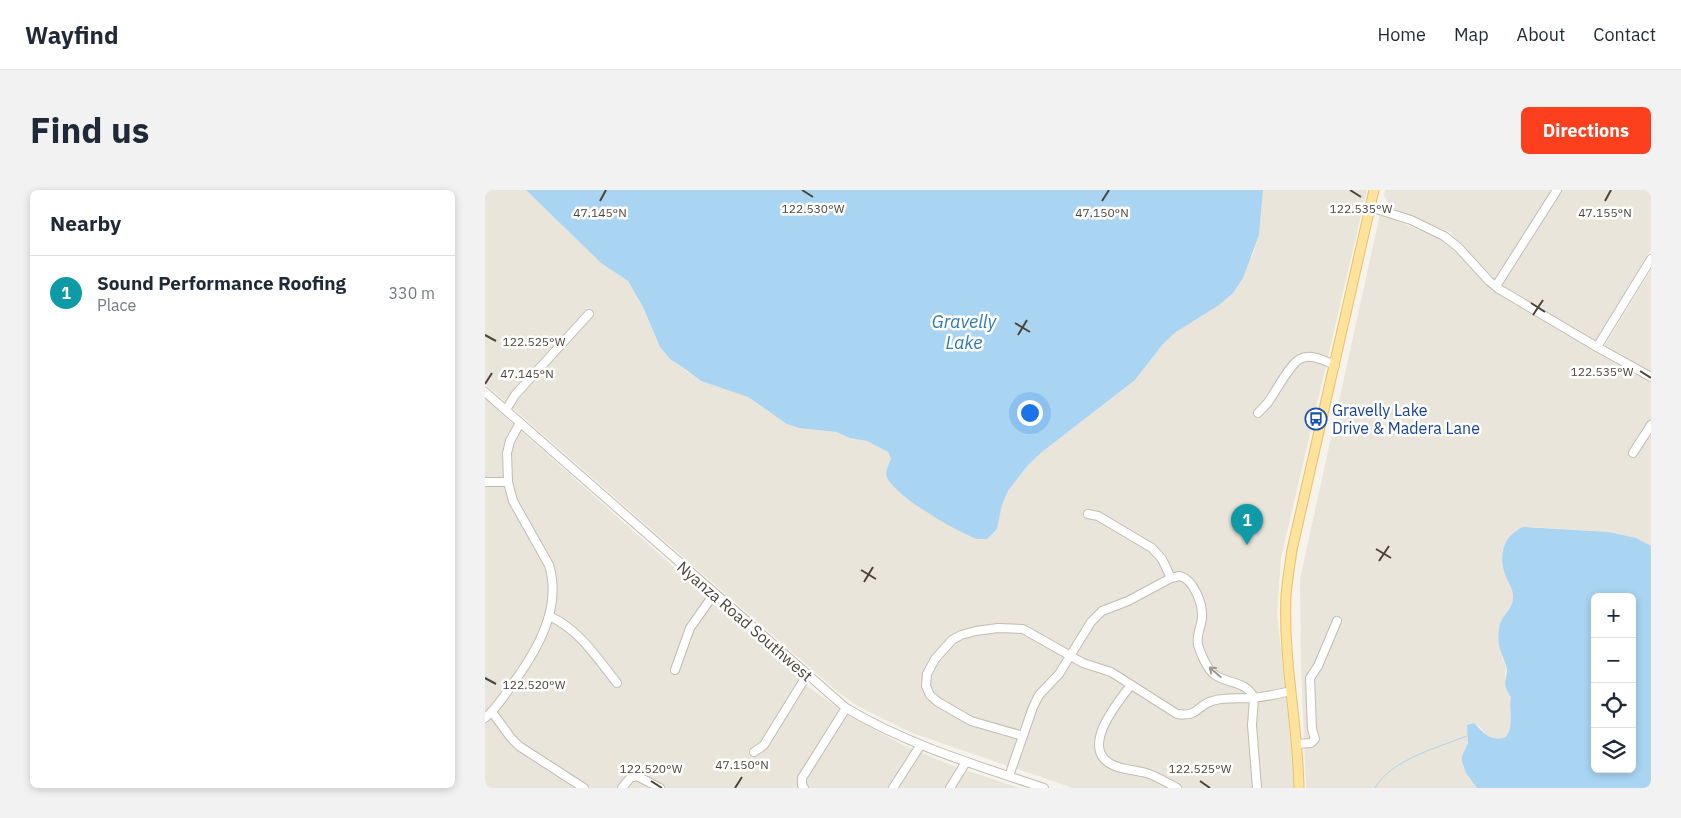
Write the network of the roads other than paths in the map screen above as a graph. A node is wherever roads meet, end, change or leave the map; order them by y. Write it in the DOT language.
graph roads {
  1 [pos="1374,190"];
  2 [pos="1557,190"];
  3 [pos="1370,207"];
  4 [pos="1651,259"];
  5 [pos="1496,286"];
  6 [pos="589,314"];
  7 [pos="1597,347"];
  8 [pos="1335,365"];
  9 [pos="1651,377"];
  10 [pos="485,392"];
  11 [pos="506,410"];
  12 [pos="1258,413"];
  13 [pos="520,423"];
  14 [pos="1651,425"];
  15 [pos="1633,453"];
  16 [pos="485,482"];
  17 [pos="507,482"];
  18 [pos="1088,514"];
  19 [pos="1171,578"];
  20 [pos="714,594"];
  21 [pos="549,616"];
  22 [pos="1337,621"];
  23 [pos="1069,656"];
  24 [pos="675,670"];
  25 [pos="807,675"];
  26 [pos="617,683"];
  27 [pos="1131,685"];
  28 [pos="1291,691"];
  29 [pos="1254,698"];
  30 [pos="846,708"];
  31 [pos="492,712"];
  32 [pos="485,718"];
  33 [pos="1023,736"];
  34 [pos="1296,744"];
  35 [pos="920,746"];
  36 [pos="754,752"];
  37 [pos="967,762"];
  38 [pos="1009,776"];
  39 [pos="803,786"];
  40 [pos="584,788"];
  41 [pos="622,788"];
  42 [pos="660,788"];
  43 [pos="893,788"];
  44 [pos="950,788"];
  45 [pos="1044,788"];
  46 [pos="1177,788"];
  47 [pos="1257,788"];
  48 [pos="1299,788"];
  1 -- 3 [label="main road"];
  2 -- 5 [label="street"];
  3 -- 5 [label="street"];
  3 -- 8 [label="main road"];
  4 -- 7 [label="street"];
  5 -- 7 [label="street"];
  6 -- 11 [label="street"];
  7 -- 9 [label="street"];
  8 -- 12 [label="street"];
  8 -- 28 [label="main road"];
  10 -- 11 [label="street, Nyanza Road Southwest"];
  11 -- 13 [label="street, Nyanza Road Southwest"];
  13 -- 17 [label="street"];
  13 -- 20 [label="street, Nyanza Road Southwest"];
  14 -- 15 [label="street"];
  16 -- 17 [label="street"];
  17 -- 21 [label="street"];
  18 -- 19 [label="street"];
  19 -- 23 [label="street"];
  29 -- 19 [label="street, one-way"];
  20 -- 24 [label="street"];
  20 -- 25 [label="street, Nyanza Road Southwest"];
  21 -- 26 [label="street"];
  21 -- 31 [label="street"];
  22 -- 34 [label="street"];
  23 -- 27 [label="street"];
  23 -- 33 [label="street"];
  23 -- 33 [label="street"];
  25 -- 30 [label="street, Nyanza Road Southwest"];
  25 -- 36 [label="street"];
  27 -- 29 [label="street"];
  27 -- 46 [label="street"];
  28 -- 29 [label="street"];
  28 -- 34 [label="main road"];
  29 -- 47 [label="street"];
  30 -- 35 [label="street, Nyanza Road Southwest"];
  30 -- 39 [label="street"];
  31 -- 32 [label="street"];
  31 -- 40 [label="street"];
  33 -- 38 [label="street"];
  34 -- 48 [label="main road"];
  35 -- 37 [label="street, Nyanza Road Southwest"];
  35 -- 43 [label="street"];
  37 -- 38 [label="street, Nyanza Road Southwest"];
  37 -- 44 [label="street"];
  38 -- 45 [label="street, Nyanza Road Southwest"];
  41 -- 42 [label="street"];
}
